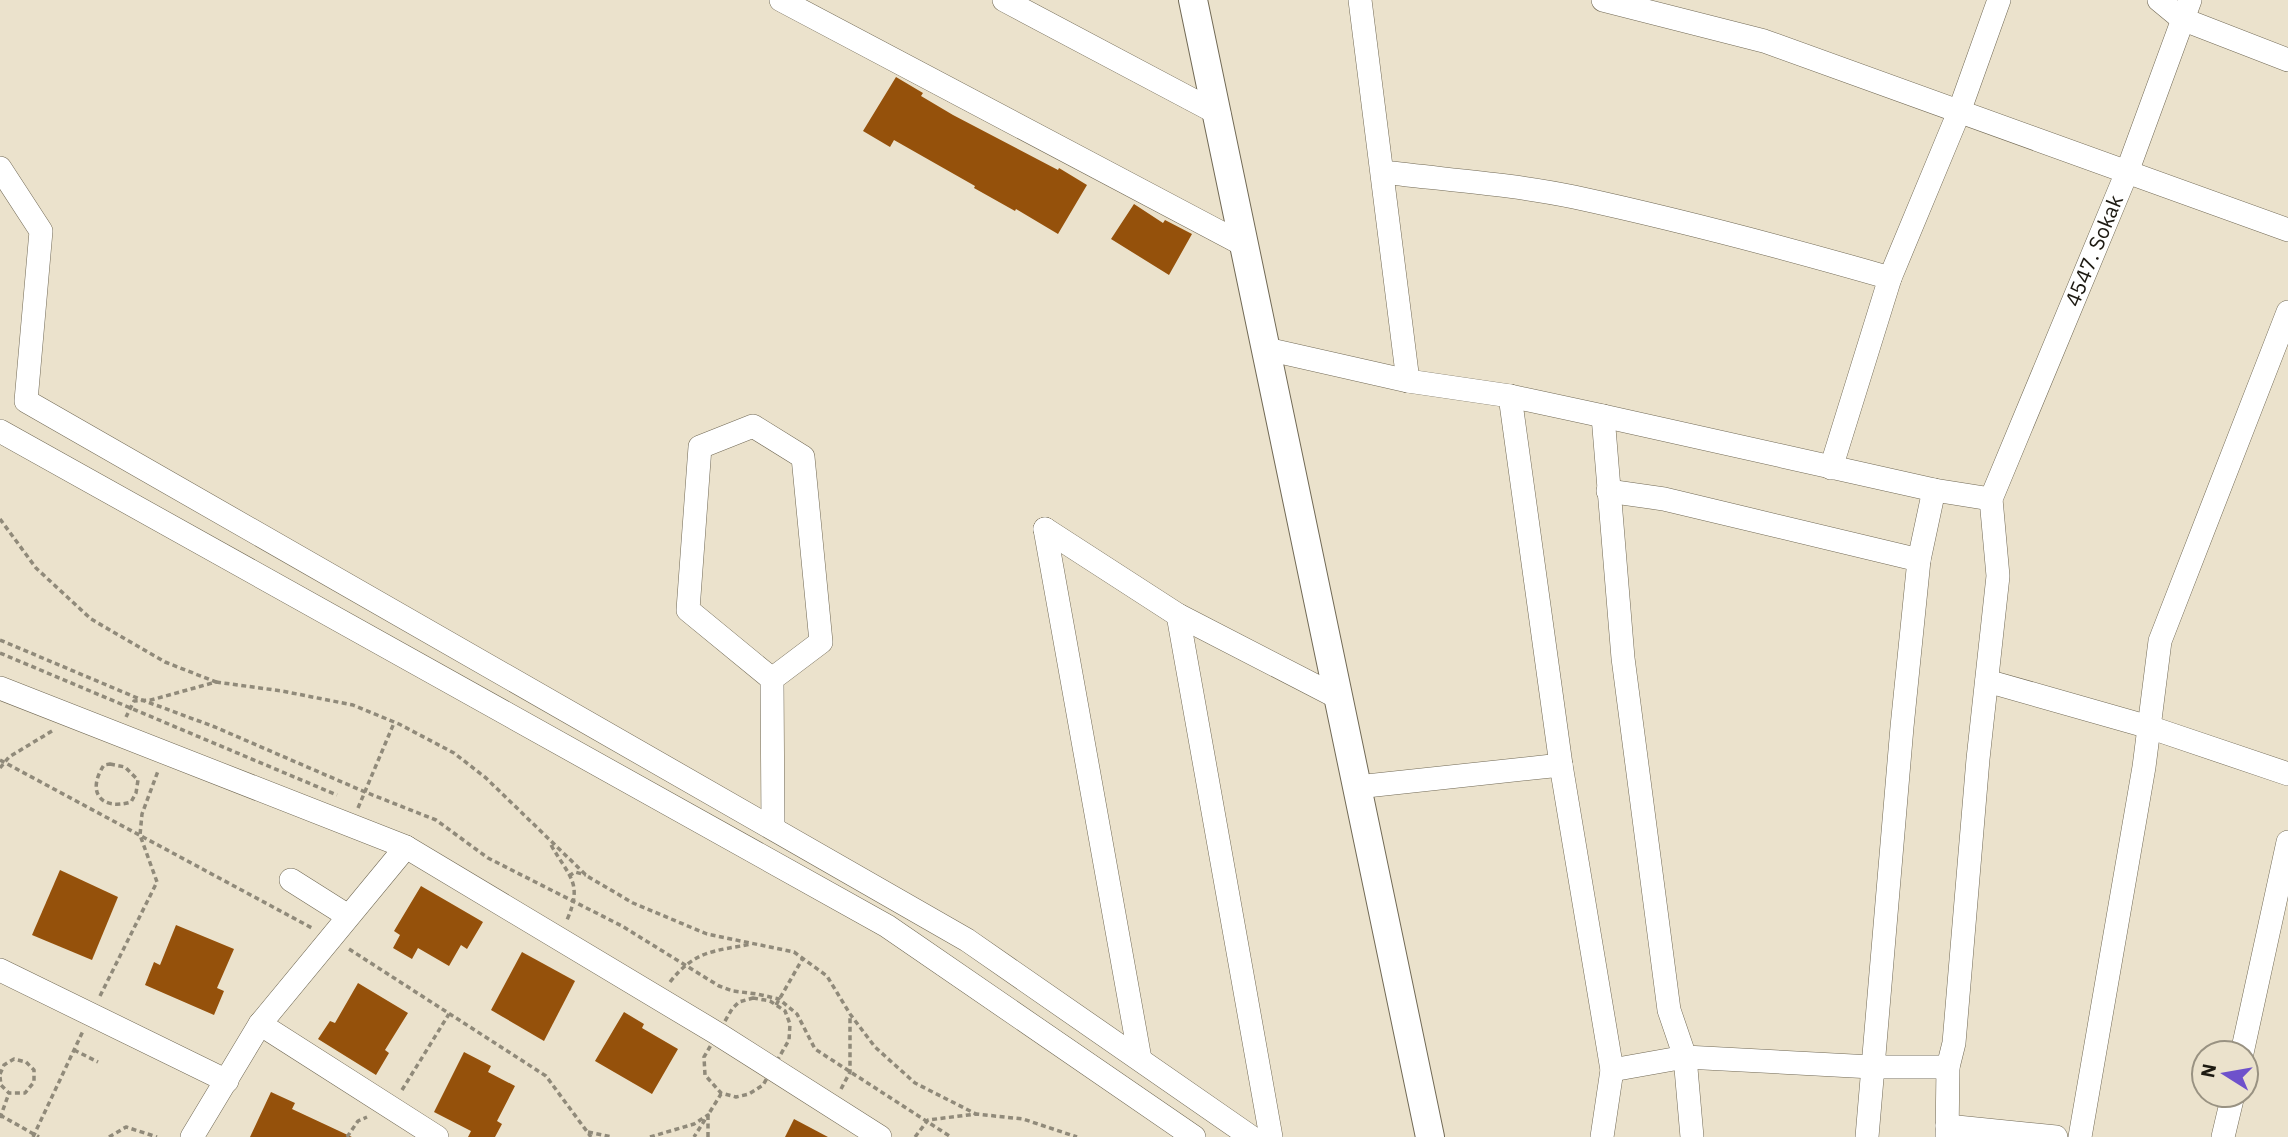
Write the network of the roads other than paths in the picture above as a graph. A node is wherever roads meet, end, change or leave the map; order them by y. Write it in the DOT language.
graph roads {
  1 [pos="781,0"];
  2 [pos="1004,0"];
  3 [pos="1194,0"];
  4 [pos="1360,0"];
  5 [pos="1603,0"];
  6 [pos="1999,0"];
  7 [pos="2160,0"];
  8 [pos="2186,9"];
  9 [pos="2288,60"];
  10 [pos="1959,112"];
  11 [pos="1219,114"];
  12 [pos="0,168"];
  13 [pos="1383,172"];
  14 [pos="2127,172"];
  15 [pos="2288,230"];
  16 [pos="1246,246"];
  17 [pos="1890,278"];
  18 [pos="2288,312"];
  19 [pos="1267,349"];
  20 [pos="1408,381"];
  21 [pos="1510,396"];
  22 [pos="1603,416"];
  23 [pos="0,431"];
  24 [pos="1831,468"];
  25 [pos="1934,490"];
  26 [pos="1608,491"];
  27 [pos="1992,499"];
  28 [pos="1919,560"];
  29 [pos="1178,615"];
  30 [pos="772,679"];
  31 [pos="1987,681"];
  32 [pos="0,688"];
  33 [pos="1339,698"];
  34 [pos="2150,727"];
  35 [pos="1561,765"];
  36 [pos="2288,774"];
  37 [pos="1357,787"];
  38 [pos="773,828"];
  39 [pos="2288,842"];
  40 [pos="406,847"];
  41 [pos="291,880"];
  42 [pos="348,916"];
  43 [pos="0,970"];
  44 [pos="260,1024"];
  45 [pos="2245,1039"];
  46 [pos="1685,1057"];
  47 [pos="1140,1059"];
  48 [pos="1872,1067"];
  49 [pos="1948,1067"];
  50 [pos="1612,1070"];
  51 [pos="227,1080"];
  52 [pos="2230,1109"];
  53 [pos="1606,1112"];
  54 [pos="1947,1131"];
  55 [pos="192,1137"];
  56 [pos="437,1137"];
  57 [pos="880,1137"];
  58 [pos="1194,1137"];
  59 [pos="1251,1137"];
  60 [pos="1270,1137"];
  61 [pos="1430,1137"];
  62 [pos="1602,1137"];
  63 [pos="1610,1137"];
  64 [pos="1692,1137"];
  65 [pos="1867,1137"];
  66 [pos="2056,1137"];
  67 [pos="2080,1137"];
  68 [pos="2223,1137"];
  1 -- 16 [label="street"];
  2 -- 11 [label="street"];
  3 -- 11 [label="main road"];
  4 -- 13 [label="street"];
  5 -- 10 [label="street"];
  6 -- 10 [label="street"];
  7 -- 8 [label="street"];
  8 -- 9 [label="street"];
  8 -- 14 [label="street, 4547. Sokak"];
  10 -- 14 [label="street"];
  10 -- 17 [label="street"];
  11 -- 16 [label="main road"];
  12 -- 38 [label="street"];
  13 -- 17 [label="street"];
  13 -- 20 [label="street"];
  14 -- 15 [label="street"];
  14 -- 27 [label="street, 4547. Sokak"];
  16 -- 19 [label="main road"];
  17 -- 24 [label="street"];
  18 -- 34 [label="street"];
  19 -- 20 [label="street"];
  19 -- 33 [label="main road"];
  20 -- 21 [label="street"];
  21 -- 22 [label="street"];
  21 -- 35 [label="street"];
  22 -- 24 [label="street"];
  22 -- 26 [label="street"];
  23 -- 58 [label="street"];
  24 -- 25 [label="street"];
  25 -- 27 [label="street"];
  25 -- 28 [label="street"];
  26 -- 28 [label="street"];
  26 -- 46 [label="street"];
  27 -- 31 [label="street"];
  28 -- 48 [label="street"];
  29 -- 33 [label="street"];
  29 -- 47 [label="street"];
  29 -- 60 [label="street"];
  30 -- 30 [label="street"];
  30 -- 38 [label="street"];
  31 -- 34 [label="street"];
  31 -- 49 [label="street"];
  32 -- 40 [label="street"];
  33 -- 37 [label="main road"];
  34 -- 36 [label="street"];
  34 -- 67 [label="street"];
  35 -- 37 [label="street"];
  35 -- 50 [label="street"];
  37 -- 61 [label="main road"];
  38 -- 47 [label="street"];
  39 -- 45 [label="street"];
  40 -- 42 [label="street"];
  40 -- 57 [label="street"];
  41 -- 42 [label="street"];
  42 -- 44 [label="street"];
  43 -- 51 [label="street"];
  44 -- 51 [label="street"];
  44 -- 56 [label="street"];
  46 -- 48 [label="street"];
  46 -- 50 [label="street"];
  46 -- 64 [label="street"];
  47 -- 59 [label="street"];
  48 -- 49 [label="street"];
  48 -- 65 [label="street"];
  49 -- 54 [label="street"];
  50 -- 53 [label="street"];
  51 -- 55 [label="street"];
  52 -- 68 [label="street"];
  53 -- 62 [label="street"];
  53 -- 63 [label="street"];
  54 -- 66 [label="street"];
}
